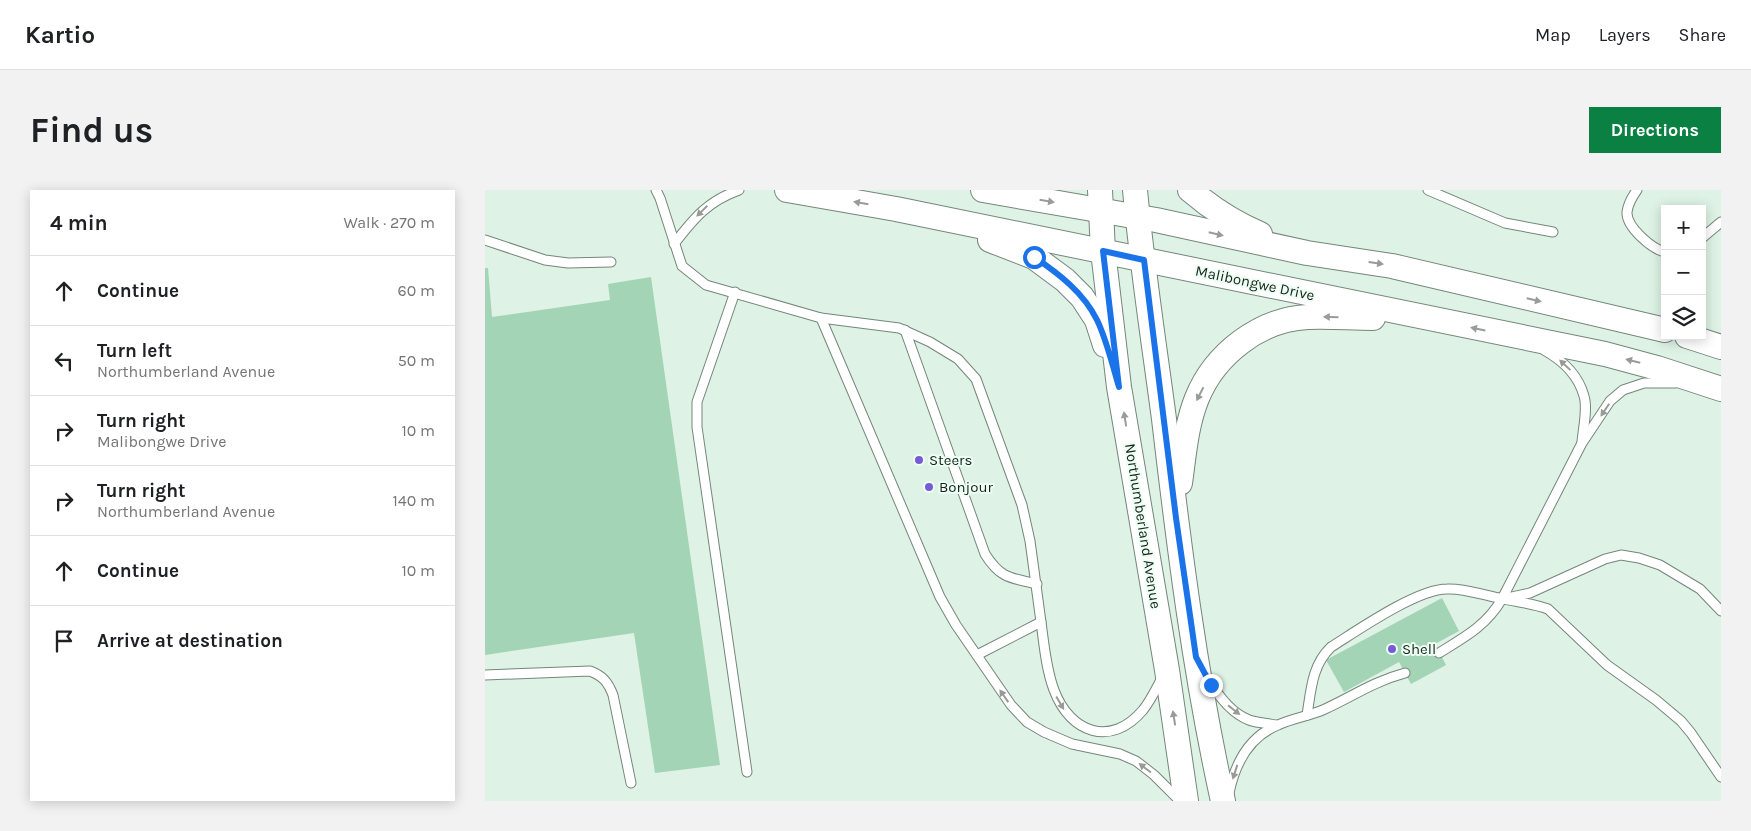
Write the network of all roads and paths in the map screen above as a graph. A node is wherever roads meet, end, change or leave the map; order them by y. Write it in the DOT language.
graph roads {
  1 [pos="656,190"];
  2 [pos="739,190"];
  3 [pos="787,190"];
  4 [pos="983,190"];
  5 [pos="1135,190"];
  6 [pos="1190,190"];
  7 [pos="1428,190"];
  8 [pos="1637,190"];
  9 [pos="1100,200"];
  10 [pos="896,210"];
  11 [pos="1138,216"];
  12 [pos="1721,222"];
  13 [pos="1553,232"];
  14 [pos="1706,235"];
  15 [pos="485,240"];
  16 [pos="674,244"];
  17 [pos="1661,250"];
  18 [pos="1103,251"];
  19 [pos="1307,253"];
  20 [pos="1144,260"];
  21 [pos="611,262"];
  22 [pos="735,292"];
  23 [pos="821,318"];
  24 [pos="1432,319"];
  25 [pos="1661,329"];
  26 [pos="905,330"];
  27 [pos="1525,338"];
  28 [pos="1699,340"];
  29 [pos="1721,347"];
  30 [pos="1119,387"];
  31 [pos="1717,387"];
  32 [pos="1582,442"];
  33 [pos="1176,518"];
  34 [pos="1037,584"];
  35 [pos="1502,599"];
  36 [pos="1721,612"];
  37 [pos="1041,622"];
  38 [pos="1439,653"];
  39 [pos="977,655"];
  40 [pos="1196,657"];
  41 [pos="1167,670"];
  42 [pos="1405,673"];
  43 [pos="485,675"];
  44 [pos="1307,715"];
  45 [pos="1276,725"];
  46 [pos="747,772"];
  47 [pos="1721,777"];
  48 [pos="631,783"];
  49 [pos="1180,801"];
  50 [pos="1186,801"];
  51 [pos="1223,801"];
  52 [pos="1228,801"];
  1 -- 16 [label="lane"];
  2 -- 16 [label="lane, one-way"];
  10 -- 3 [label="main road, Malibongwe Drive, one-way"];
  4 -- 9 [label="main road, one-way"];
  5 -- 11 [label="main road"];
  6 -- 19 [label="main road"];
  7 -- 13 [label="lane"];
  8 -- 17 [label="lane"];
  9 -- 11 [label="main road"];
  9 -- 18 [label="main road, Northumberland Avenue"];
  10 -- 18 [label="main road, Malibongwe Drive"];
  10 -- 30 [label="main road"];
  11 -- 19 [label="main road, one-way"];
  11 -- 20 [label="main road"];
  12 -- 14 [label="lane"];
  15 -- 21 [label="lane"];
  16 -- 22 [label="lane"];
  18 -- 20 [label="main road, Malibongwe Drive"];
  18 -- 30 [label="main road, Northumberland Avenue"];
  19 -- 25 [label="main road, one-way"];
  20 -- 24 [label="main road, Malibongwe Drive"];
  20 -- 33 [label="main road"];
  22 -- 23 [label="lane"];
  22 -- 46 [label="lane"];
  23 -- 26 [label="lane"];
  23 -- 39 [label="lane"];
  27 -- 24 [label="main road, Malibongwe Drive, one-way"];
  24 -- 33 [label="main road, one-way"];
  26 -- 34 [label="lane"];
  26 -- 34 [label="lane"];
  31 -- 27 [label="main road, Malibongwe Drive, one-way"];
  32 -- 27 [label="lane, one-way"];
  28 -- 29 [label="main road"];
  41 -- 30 [label="main road, Northumberland Avenue, one-way"];
  31 -- 32 [label="lane, one-way"];
  32 -- 35 [label="lane"];
  33 -- 40 [label="main road"];
  34 -- 37 [label="lane"];
  35 -- 36 [label="lane"];
  35 -- 38 [label="lane"];
  35 -- 44 [label="lane"];
  35 -- 47 [label="lane"];
  37 -- 39 [label="lane"];
  37 -- 41 [label="lane, one-way"];
  49 -- 39 [label="lane, one-way"];
  40 -- 45 [label="lane, one-way"];
  40 -- 51 [label="main road"];
  50 -- 41 [label="main road, Northumberland Avenue, one-way"];
  42 -- 44 [label="lane"];
  43 -- 48 [label="lane"];
  44 -- 45 [label="lane"];
  45 -- 52 [label="lane, one-way"];
}
